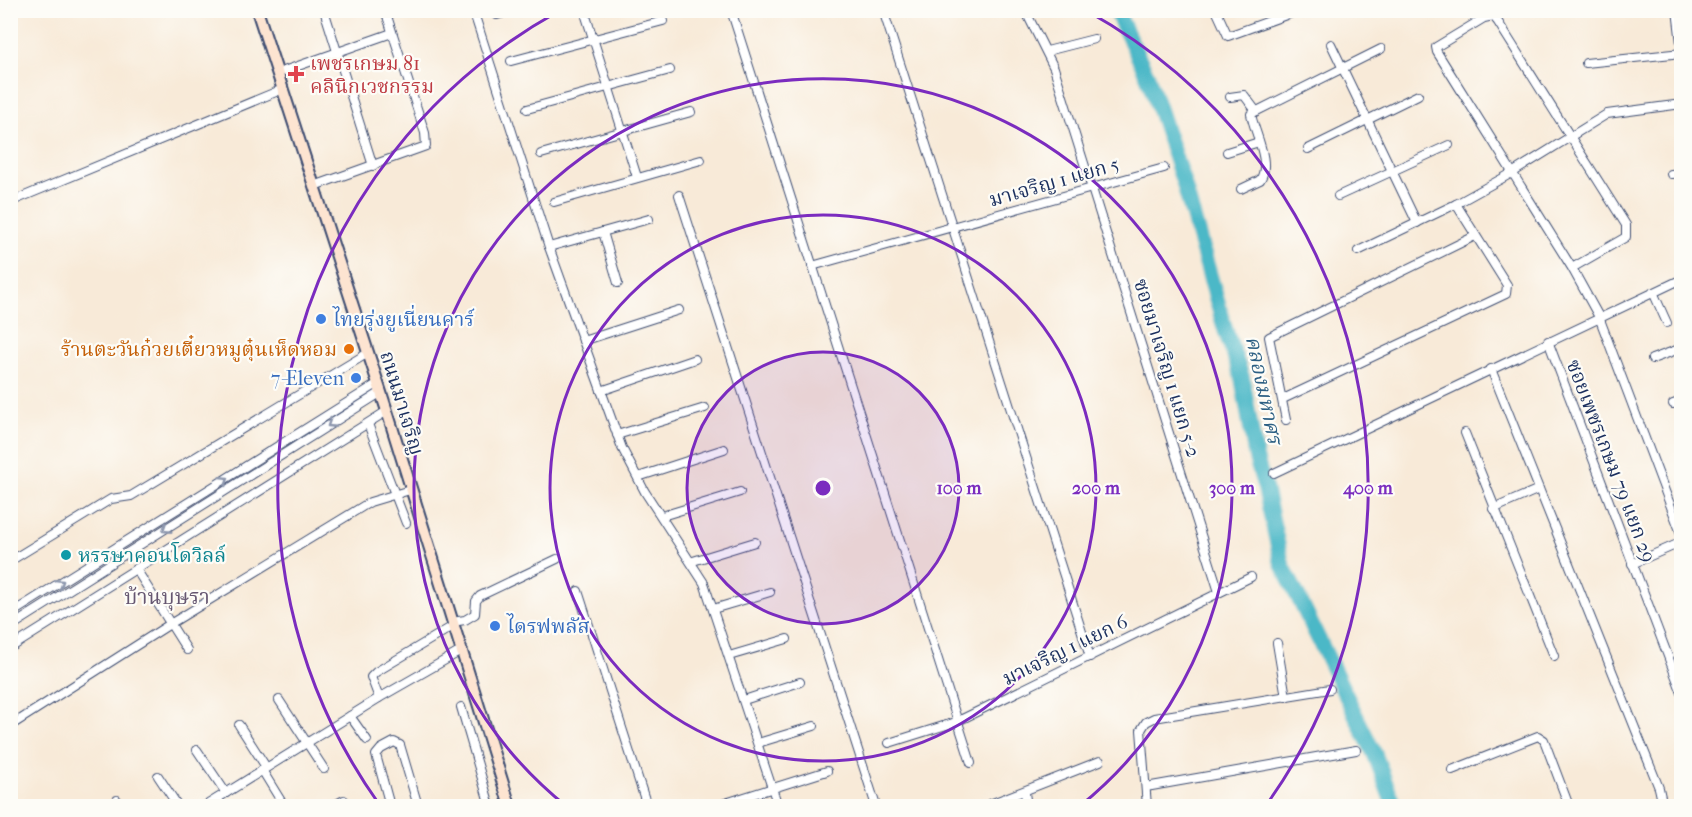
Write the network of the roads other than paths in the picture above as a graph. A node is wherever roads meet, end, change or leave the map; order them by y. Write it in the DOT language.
graph roads {
  1 [pos="257,10"];
  2 [pos="324,10"];
  3 [pos="385,10"];
  4 [pos="473,10"];
  5 [pos="514,10"];
  6 [pos="584,10"];
  7 [pos="731,10"];
  8 [pos="883,10"];
  9 [pos="1025,10"];
  10 [pos="1216,10"];
  11 [pos="1300,10"];
  12 [pos="1677,10"];
  13 [pos="497,15"];
  14 [pos="663,21"];
  15 [pos="392,33"];
  16 [pos="593,38"];
  17 [pos="1681,38"];
  18 [pos="1094,39"];
  19 [pos="1331,44"];
  20 [pos="1381,49"];
  21 [pos="1047,51"];
  22 [pos="337,52"];
  23 [pos="1682,52"];
  24 [pos="511,61"];
  25 [pos="1586,63"];
  26 [pos="1342,68"];
  27 [pos="669,70"];
  28 [pos="278,73"];
  29 [pos="609,85"];
  30 [pos="283,89"];
  31 [pos="1418,95"];
  32 [pos="1230,97"];
  33 [pos="1682,104"];
  34 [pos="527,109"];
  35 [pos="1256,111"];
  36 [pos="691,112"];
  37 [pos="1366,119"];
  38 [pos="624,130"];
  39 [pos="1569,138"];
  40 [pos="1259,142"];
  41 [pos="1449,145"];
  42 [pos="1308,149"];
  43 [pos="1227,152"];
  44 [pos="541,154"];
  45 [pos="701,160"];
  46 [pos="373,166"];
  47 [pos="1164,168"];
  48 [pos="1391,170"];
  49 [pos="1512,173"];
  50 [pos="1682,173"];
  51 [pos="1671,174"];
  52 [pos="637,177"];
  53 [pos="314,186"];
  54 [pos="1094,188"];
  55 [pos="1241,189"];
  56 [pos="679,195"];
  57 [pos="1338,196"];
  58 [pos="10,202"];
  59 [pos="554,202"];
  60 [pos="1456,204"];
  61 [pos="649,219"];
  62 [pos="1417,223"];
  63 [pos="952,227"];
  64 [pos="603,232"];
  65 [pos="1475,236"];
  66 [pos="549,247"];
  67 [pos="1358,251"];
  68 [pos="812,266"];
  69 [pos="1572,268"];
  70 [pos="1682,279"];
  71 [pos="618,283"];
  72 [pos="1653,292"];
  73 [pos="679,310"];
  74 [pos="1599,317"];
  75 [pos="1667,323"];
  76 [pos="582,341"];
  77 [pos="1548,341"];
  78 [pos="1682,348"];
  79 [pos="368,353"];
  80 [pos="694,359"];
  81 [pos="1652,359"];
  82 [pos="1491,369"];
  83 [pos="379,388"];
  84 [pos="601,391"];
  85 [pos="1283,399"];
  86 [pos="1682,401"];
  87 [pos="1673,404"];
  88 [pos="705,408"];
  89 [pos="387,411"];
  90 [pos="1286,420"];
  91 [pos="368,424"];
  92 [pos="1465,433"];
  93 [pos="617,435"];
  94 [pos="724,449"];
  95 [pos="1274,473"];
  96 [pos="638,477"];
  97 [pos="1539,489"];
  98 [pos="410,490"];
  99 [pos="740,492"];
  100 [pos="396,493"];
  101 [pos="1493,509"];
  102 [pos="662,516"];
  103 [pos="406,523"];
  104 [pos="1682,536"];
  105 [pos="755,542"];
  106 [pos="1682,542"];
  107 [pos="121,545"];
  108 [pos="127,554"];
  109 [pos="557,559"];
  110 [pos="10,561"];
  111 [pos="693,561"];
  112 [pos="1632,564"];
  113 [pos="136,569"];
  114 [pos="1251,577"];
  115 [pos="578,591"];
  116 [pos="770,592"];
  117 [pos="1219,592"];
  118 [pos="713,609"];
  119 [pos="10,614"];
  120 [pos="170,624"];
  121 [pos="452,624"];
  122 [pos="10,627"];
  123 [pos="787,639"];
  124 [pos="1277,643"];
  125 [pos="10,648"];
  126 [pos="187,650"];
  127 [pos="461,651"];
  128 [pos="729,656"];
  129 [pos="1554,656"];
  130 [pos="1090,657"];
  131 [pos="800,682"];
  132 [pos="1330,689"];
  133 [pos="1682,693"];
  134 [pos="1286,697"];
  135 [pos="379,698"];
  136 [pos="279,700"];
  137 [pos="744,700"];
  138 [pos="461,707"];
  139 [pos="350,716"];
  140 [pos="956,722"];
  141 [pos="239,725"];
  142 [pos="10,726"];
  143 [pos="814,726"];
  144 [pos="367,740"];
  145 [pos="307,742"];
  146 [pos="758,743"];
  147 [pos="889,743"];
  148 [pos="197,750"];
  149 [pos="1356,750"];
  150 [pos="1100,762"];
  151 [pos="971,764"];
  152 [pos="264,768"];
  153 [pos="324,769"];
  154 [pos="1452,770"];
  155 [pos="827,771"];
  156 [pos="158,776"];
  157 [pos="1146,787"];
  158 [pos="772,789"];
  159 [pos="226,793"];
  160 [pos="1025,793"];
  161 [pos="217,799"];
  162 [pos="344,800"];
  163 [pos="281,801"];
  164 [pos="716,806"];
  165 [pos="178,807"];
  166 [pos="205,807"];
  167 [pos="222,807"];
  168 [pos="333,807"];
  169 [pos="390,807"];
  170 [pos="418,807"];
  171 [pos="490,807"];
  172 [pos="510,807"];
  173 [pos="647,807"];
  174 [pos="778,807"];
  175 [pos="876,807"];
  176 [pos="986,807"];
  177 [pos="1027,807"];
  178 [pos="1147,807"];
  179 [pos="1569,807"];
  180 [pos="1663,807"];
  1 -- 28 [label="main road, ถนนมาเจริญ"];
  2 -- 22 [label="street"];
  3 -- 15 [label="street"];
  4 -- 66 [label="street"];
  5 -- 13 [label="street"];
  6 -- 16 [label="street"];
  7 -- 68 [label="street"];
  8 -- 63 [label="street"];
  9 -- 21 [label="street, ซอยมาเจริญ 1 แยก 5-2"];
  10 -- 11 [label="street"];
  12 -- 17 [label="street"];
  14 -- 16 [label="street"];
  15 -- 22 [label="street"];
  15 -- 46 [label="street"];
  16 -- 24 [label="street"];
  16 -- 29 [label="street"];
  17 -- 23 [label="street"];
  18 -- 21 [label="street"];
  19 -- 26 [label="street"];
  20 -- 26 [label="street"];
  21 -- 54 [label="street, ซอยมาเจริญ 1 แยก 5-2"];
  22 -- 28 [label="street"];
  22 -- 46 [label="street"];
  23 -- 25 [label="street"];
  26 -- 35 [label="street"];
  26 -- 37 [label="street"];
  27 -- 29 [label="street"];
  28 -- 30 [label="main road, ถนนมาเจริญ"];
  29 -- 34 [label="street"];
  29 -- 38 [label="street"];
  30 -- 53 [label="main road, ถนนมาเจริญ"];
  30 -- 58 [label="street"];
  31 -- 37 [label="street"];
  32 -- 35 [label="street"];
  33 -- 39 [label="street"];
  35 -- 40 [label="street"];
  36 -- 38 [label="street"];
  37 -- 42 [label="street"];
  37 -- 48 [label="street"];
  38 -- 44 [label="street"];
  38 -- 52 [label="street"];
  39 -- 49 [label="street"];
  39 -- 49 [label="street"];
  39 -- 69 [label="street"];
  40 -- 43 [label="street"];
  40 -- 55 [label="street"];
  41 -- 48 [label="street"];
  45 -- 52 [label="street"];
  46 -- 53 [label="street"];
  47 -- 54 [label="street, มาเจริญ 1 แยก 5"];
  48 -- 57 [label="street"];
  48 -- 62 [label="street"];
  49 -- 60 [label="street"];
  49 -- 69 [label="street"];
  50 -- 51 [label="street"];
  52 -- 59 [label="street"];
  53 -- 79 [label="main road, ถนนมาเจริญ"];
  54 -- 63 [label="street, มาเจริญ 1 แยก 5"];
  54 -- 117 [label="street, ซอยมาเจริญ 1 แยก 5-2"];
  56 -- 175 [label="street"];
  60 -- 62 [label="street"];
  60 -- 65 [label="street"];
  61 -- 64 [label="street"];
  62 -- 67 [label="street"];
  63 -- 68 [label="street, มาเจริญ 1 แยก 5"];
  63 -- 130 [label="street"];
  64 -- 66 [label="street"];
  64 -- 71 [label="street"];
  65 -- 85 [label="street"];
  65 -- 85 [label="street"];
  66 -- 76 [label="street"];
  68 -- 140 [label="street"];
  69 -- 74 [label="street"];
  70 -- 72 [label="street"];
  72 -- 74 [label="street"];
  72 -- 75 [label="street"];
  73 -- 76 [label="street"];
  74 -- 77 [label="street"];
  74 -- 104 [label="street"];
  76 -- 84 [label="street"];
  77 -- 82 [label="street"];
  77 -- 112 [label="street, ซอยเพชรเกษม 79 แยก 29"];
  78 -- 81 [label="street"];
  79 -- 83 [label="main road, ถนนมาเจริญ"];
  79 -- 110 [label="street"];
  80 -- 84 [label="street"];
  82 -- 95 [label="street"];
  82 -- 97 [label="street"];
  83 -- 89 [label="main road, ถนนมาเจริญ"];
  107 -- 83 [label="street, one-way"];
  83 -- 108 [label="street, one-way"];
  84 -- 93 [label="street"];
  85 -- 90 [label="street"];
  86 -- 87 [label="street"];
  88 -- 93 [label="street"];
  89 -- 91 [label="street"];
  89 -- 98 [label="main road, ถนนมาเจริญ"];
  91 -- 100 [label="street"];
  91 -- 113 [label="street"];
  92 -- 101 [label="street"];
  93 -- 96 [label="street"];
  94 -- 96 [label="street"];
  96 -- 102 [label="street"];
  97 -- 101 [label="street"];
  97 -- 180 [label="street"];
  98 -- 100 [label="street"];
  98 -- 121 [label="main road, ถนนมาเจริญ"];
  99 -- 102 [label="street"];
  100 -- 103 [label="street"];
  100 -- 120 [label="street"];
  101 -- 129 [label="street"];
  102 -- 111 [label="street"];
  105 -- 111 [label="street"];
  106 -- 112 [label="street"];
  107 -- 108 [label="street"];
  119 -- 107 [label="street, one-way"];
  108 -- 122 [label="street"];
  109 -- 121 [label="street"];
  111 -- 118 [label="street"];
  112 -- 133 [label="street, ซอยเพชรเกษม 79 แยก 29"];
  113 -- 120 [label="street"];
  113 -- 125 [label="street"];
  114 -- 117 [label="street, มาเจริญ 1 แยก 6"];
  115 -- 173 [label="street"];
  116 -- 118 [label="street"];
  117 -- 130 [label="street, มาเจริญ 1 แยก 6"];
  118 -- 128 [label="street"];
  120 -- 126 [label="street"];
  120 -- 142 [label="street"];
  121 -- 127 [label="main road, ถนนมาเจริญ"];
  121 -- 135 [label="street"];
  123 -- 128 [label="street"];
  124 -- 134 [label="street"];
  127 -- 135 [label="street"];
  127 -- 172 [label="main road, ถนนมาเจริญ"];
  128 -- 137 [label="street"];
  130 -- 140 [label="street, มาเจริญ 1 แยก 6"];
  131 -- 137 [label="street"];
  132 -- 134 [label="street"];
  134 -- 157 [label="street"];
  135 -- 139 [label="street"];
  136 -- 145 [label="street"];
  137 -- 146 [label="street"];
  138 -- 171 [label="street"];
  139 -- 144 [label="street"];
  139 -- 145 [label="street"];
  140 -- 147 [label="street, มาเจริญ 1 แยก 6"];
  140 -- 151 [label="street"];
  141 -- 152 [label="street"];
  143 -- 146 [label="street"];
  145 -- 152 [label="street"];
  145 -- 153 [label="street"];
  146 -- 158 [label="street"];
  148 -- 159 [label="street"];
  149 -- 157 [label="street"];
  150 -- 160 [label="street"];
  152 -- 159 [label="street"];
  152 -- 163 [label="street"];
  154 -- 179 [label="street"];
  155 -- 158 [label="street"];
  156 -- 165 [label="street"];
  157 -- 178 [label="street"];
  158 -- 164 [label="street"];
  158 -- 174 [label="street"];
  159 -- 161 [label="street"];
  160 -- 176 [label="street"];
  160 -- 177 [label="street"];
  161 -- 166 [label="street"];
  161 -- 167 [label="street"];
  162 -- 168 [label="street"];
  169 -- 170 [label="street"];
}
